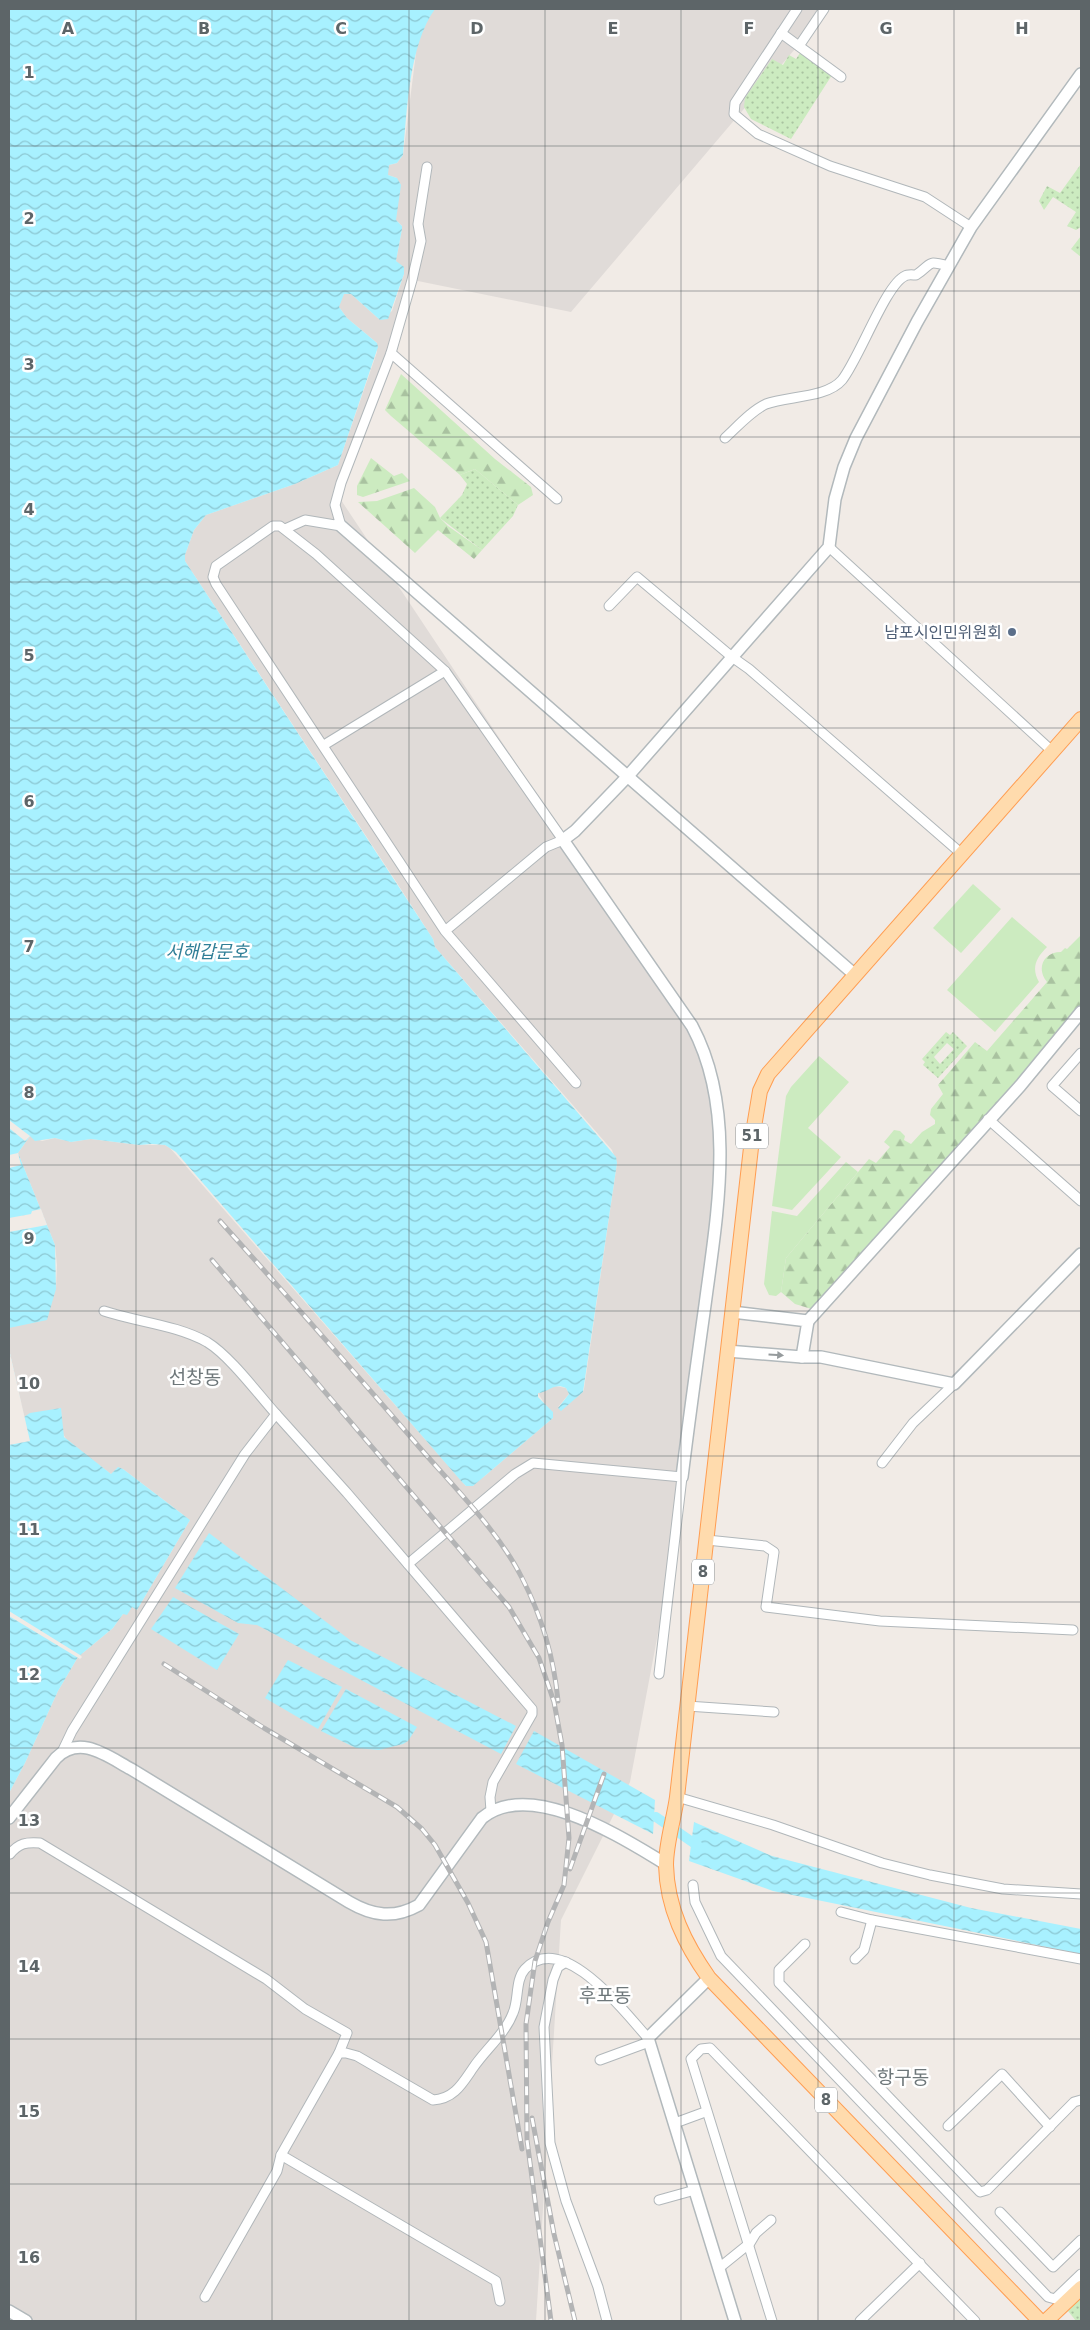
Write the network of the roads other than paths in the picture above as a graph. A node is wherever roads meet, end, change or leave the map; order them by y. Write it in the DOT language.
graph roads {
  1 [pos="797,9"];
  2 [pos="824,9"];
  3 [pos="781,34"];
  4 [pos="799,46"];
  5 [pos="1081,74"];
  6 [pos="842,77"];
  7 [pos="427,167"];
  8 [pos="971,227"];
  9 [pos="949,266"];
  10 [pos="391,353"];
  11 [pos="725,438"];
  12 [pos="557,499"];
  13 [pos="342,526"];
  14 [pos="285,529"];
  15 [pos="829,547"];
  16 [pos="609,606"];
  17 [pos="732,658"];
  18 [pos="445,671"];
  19 [pos="1081,719"];
  20 [pos="324,745"];
  21 [pos="1052,751"];
  22 [pos="627,777"];
  23 [pos="562,840"];
  24 [pos="963,855"];
  25 [pos="445,931"];
  26 [pos="855,974"];
  27 [pos="1081,1012"];
  28 [pos="1081,1053"];
  29 [pos="576,1083"];
  30 [pos="1081,1111"];
  31 [pos="988,1119"];
  32 [pos="1081,1201"];
  33 [pos="1081,1254"];
  34 [pos="104,1311"];
  35 [pos="732,1312"];
  36 [pos="808,1321"];
  37 [pos="730,1332"];
  38 [pos="727,1351"];
  39 [pos="802,1357"];
  40 [pos="954,1384"];
  41 [pos="276,1414"];
  42 [pos="882,1463"];
  43 [pos="682,1477"];
  44 [pos="707,1540"];
  45 [pos="408,1564"];
  46 [pos="1073,1630"];
  47 [pos="659,1674"];
  48 [pos="687,1706"];
  49 [pos="774,1712"];
  50 [pos="62,1752"];
  51 [pos="677,1797"];
  52 [pos="491,1811"];
  53 [pos="9,1818"];
  54 [pos="10,1854"];
  55 [pos="666,1864"];
  56 [pos="693,1885"];
  57 [pos="1081,1894"];
  58 [pos="841,1912"];
  59 [pos="872,1920"];
  60 [pos="805,1944"];
  61 [pos="855,1959"];
  62 [pos="1081,1959"];
  63 [pos="566,1962"];
  64 [pos="709,1978"];
  65 [pos="649,2040"];
  66 [pos="339,2053"];
  67 [pos="600,2060"];
  68 [pos="1081,2100"];
  69 [pos="706,2112"];
  70 [pos="675,2123"];
  71 [pos="948,2126"];
  72 [pos="1050,2127"];
  73 [pos="282,2154"];
  74 [pos="695,2190"];
  75 [pos="659,2200"];
  76 [pos="1000,2212"];
  77 [pos="771,2220"];
  78 [pos="1081,2240"];
  79 [pos="750,2243"];
  80 [pos="920,2263"];
  81 [pos="719,2268"];
  82 [pos="1081,2274"];
  83 [pos="1081,2288"];
  84 [pos="205,2297"];
  85 [pos="500,2300"];
  86 [pos="9,2311"];
  87 [pos="26,2321"];
  88 [pos="607,2321"];
  89 [pos="735,2321"];
  90 [pos="772,2321"];
  91 [pos="860,2321"];
  92 [pos="975,2321"];
  93 [pos="1040,2321"];
  94 [pos="1046,2321"];
  1 -- 3 [label="street"];
  2 -- 4 [label="street"];
  3 -- 4 [label="street"];
  3 -- 8 [label="street"];
  4 -- 6 [label="street"];
  5 -- 8 [label="street"];
  7 -- 10 [label="street"];
  8 -- 9 [label="street"];
  9 -- 11 [label="street"];
  9 -- 15 [label="street"];
  10 -- 12 [label="street"];
  10 -- 13 [label="street"];
  13 -- 14 [label="street"];
  13 -- 22 [label="street"];
  14 -- 18 [label="street"];
  14 -- 20 [label="street"];
  15 -- 17 [label="street"];
  15 -- 21 [label="street"];
  16 -- 17 [label="street"];
  17 -- 22 [label="street"];
  17 -- 24 [label="street"];
  18 -- 20 [label="street"];
  18 -- 23 [label="street"];
  19 -- 21 [label="main road, 51"];
  20 -- 25 [label="street"];
  21 -- 24 [label="main road, 51"];
  22 -- 23 [label="street"];
  22 -- 26 [label="street"];
  23 -- 25 [label="street"];
  23 -- 43 [label="street"];
  24 -- 26 [label="main road, 51"];
  25 -- 29 [label="street"];
  26 -- 35 [label="main road, 51"];
  27 -- 31 [label="street"];
  28 -- 30 [label="street"];
  31 -- 32 [label="street"];
  31 -- 36 [label="street"];
  33 -- 40 [label="street"];
  34 -- 41 [label="street"];
  35 -- 36 [label="street"];
  35 -- 37 [label="main road, 51"];
  36 -- 39 [label="street"];
  37 -- 38 [label="main road, 8"];
  38 -- 39 [label="street, one-way"];
  38 -- 44 [label="main road, 8"];
  39 -- 40 [label="street"];
  40 -- 42 [label="street"];
  41 -- 45 [label="street"];
  41 -- 50 [label="street"];
  43 -- 45 [label="street"];
  43 -- 47 [label="street"];
  44 -- 46 [label="street"];
  44 -- 48 [label="main road, 8"];
  45 -- 52 [label="street"];
  48 -- 49 [label="street"];
  48 -- 51 [label="main road, 8"];
  50 -- 52 [label="street"];
  50 -- 53 [label="street"];
  51 -- 55 [label="main road, 8"];
  51 -- 57 [label="street"];
  52 -- 55 [label="street"];
  54 -- 66 [label="street"];
  55 -- 64 [label="main road, 8"];
  56 -- 82 [label="street"];
  58 -- 59 [label="street"];
  59 -- 61 [label="street"];
  59 -- 62 [label="street"];
  60 -- 72 [label="street"];
  63 -- 65 [label="street"];
  63 -- 66 [label="street"];
  63 -- 88 [label="street"];
  64 -- 65 [label="street"];
  64 -- 93 [label="main road, 8"];
  65 -- 67 [label="street"];
  65 -- 70 [label="street"];
  66 -- 73 [label="street"];
  68 -- 72 [label="street"];
  69 -- 70 [label="street"];
  69 -- 79 [label="street"];
  69 -- 80 [label="street"];
  70 -- 74 [label="street"];
  71 -- 72 [label="street"];
  73 -- 84 [label="street"];
  73 -- 85 [label="street"];
  74 -- 75 [label="street"];
  74 -- 81 [label="street"];
  76 -- 78 [label="street"];
  77 -- 79 [label="street"];
  79 -- 81 [label="street"];
  79 -- 90 [label="street"];
  80 -- 91 [label="street"];
  80 -- 92 [label="street"];
  81 -- 89 [label="street"];
  83 -- 94 [label="main road"];
  86 -- 87 [label="street"];
}
